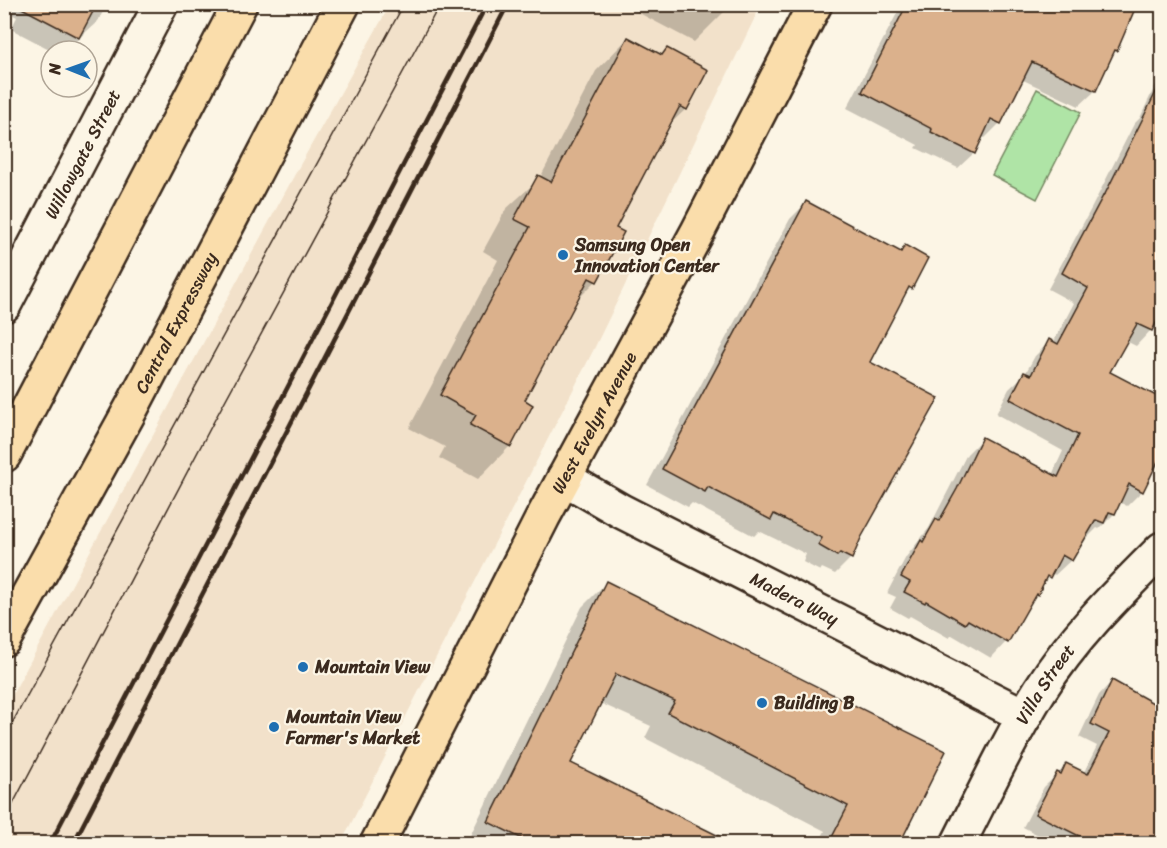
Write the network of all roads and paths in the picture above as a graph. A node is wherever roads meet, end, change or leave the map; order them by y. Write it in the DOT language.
graph roads {
  1 [pos="161,4"];
  2 [pos="240,4"];
  3 [pos="343,4"];
  4 [pos="815,4"];
  5 [pos="4,305"];
  6 [pos="4,455"];
  7 [pos="564,478"];
  8 [pos="1162,549"];
  9 [pos="4,639"];
  10 [pos="1025,716"];
  11 [pos="966,841"];
  12 [pos="376,843"];
  1 -- 5 [label="street, Willowgate Street"];
  2 -- 6 [label="main road"];
  3 -- 9 [label="main road, Central Expressway"];
  4 -- 7 [label="main road, West Evelyn Avenue"];
  7 -- 10 [label="street, Madera Way"];
  7 -- 12 [label="main road, West Evelyn Avenue"];
  8 -- 10 [label="street, Villa Street"];
  10 -- 11 [label="street, Villa Street"];
}
